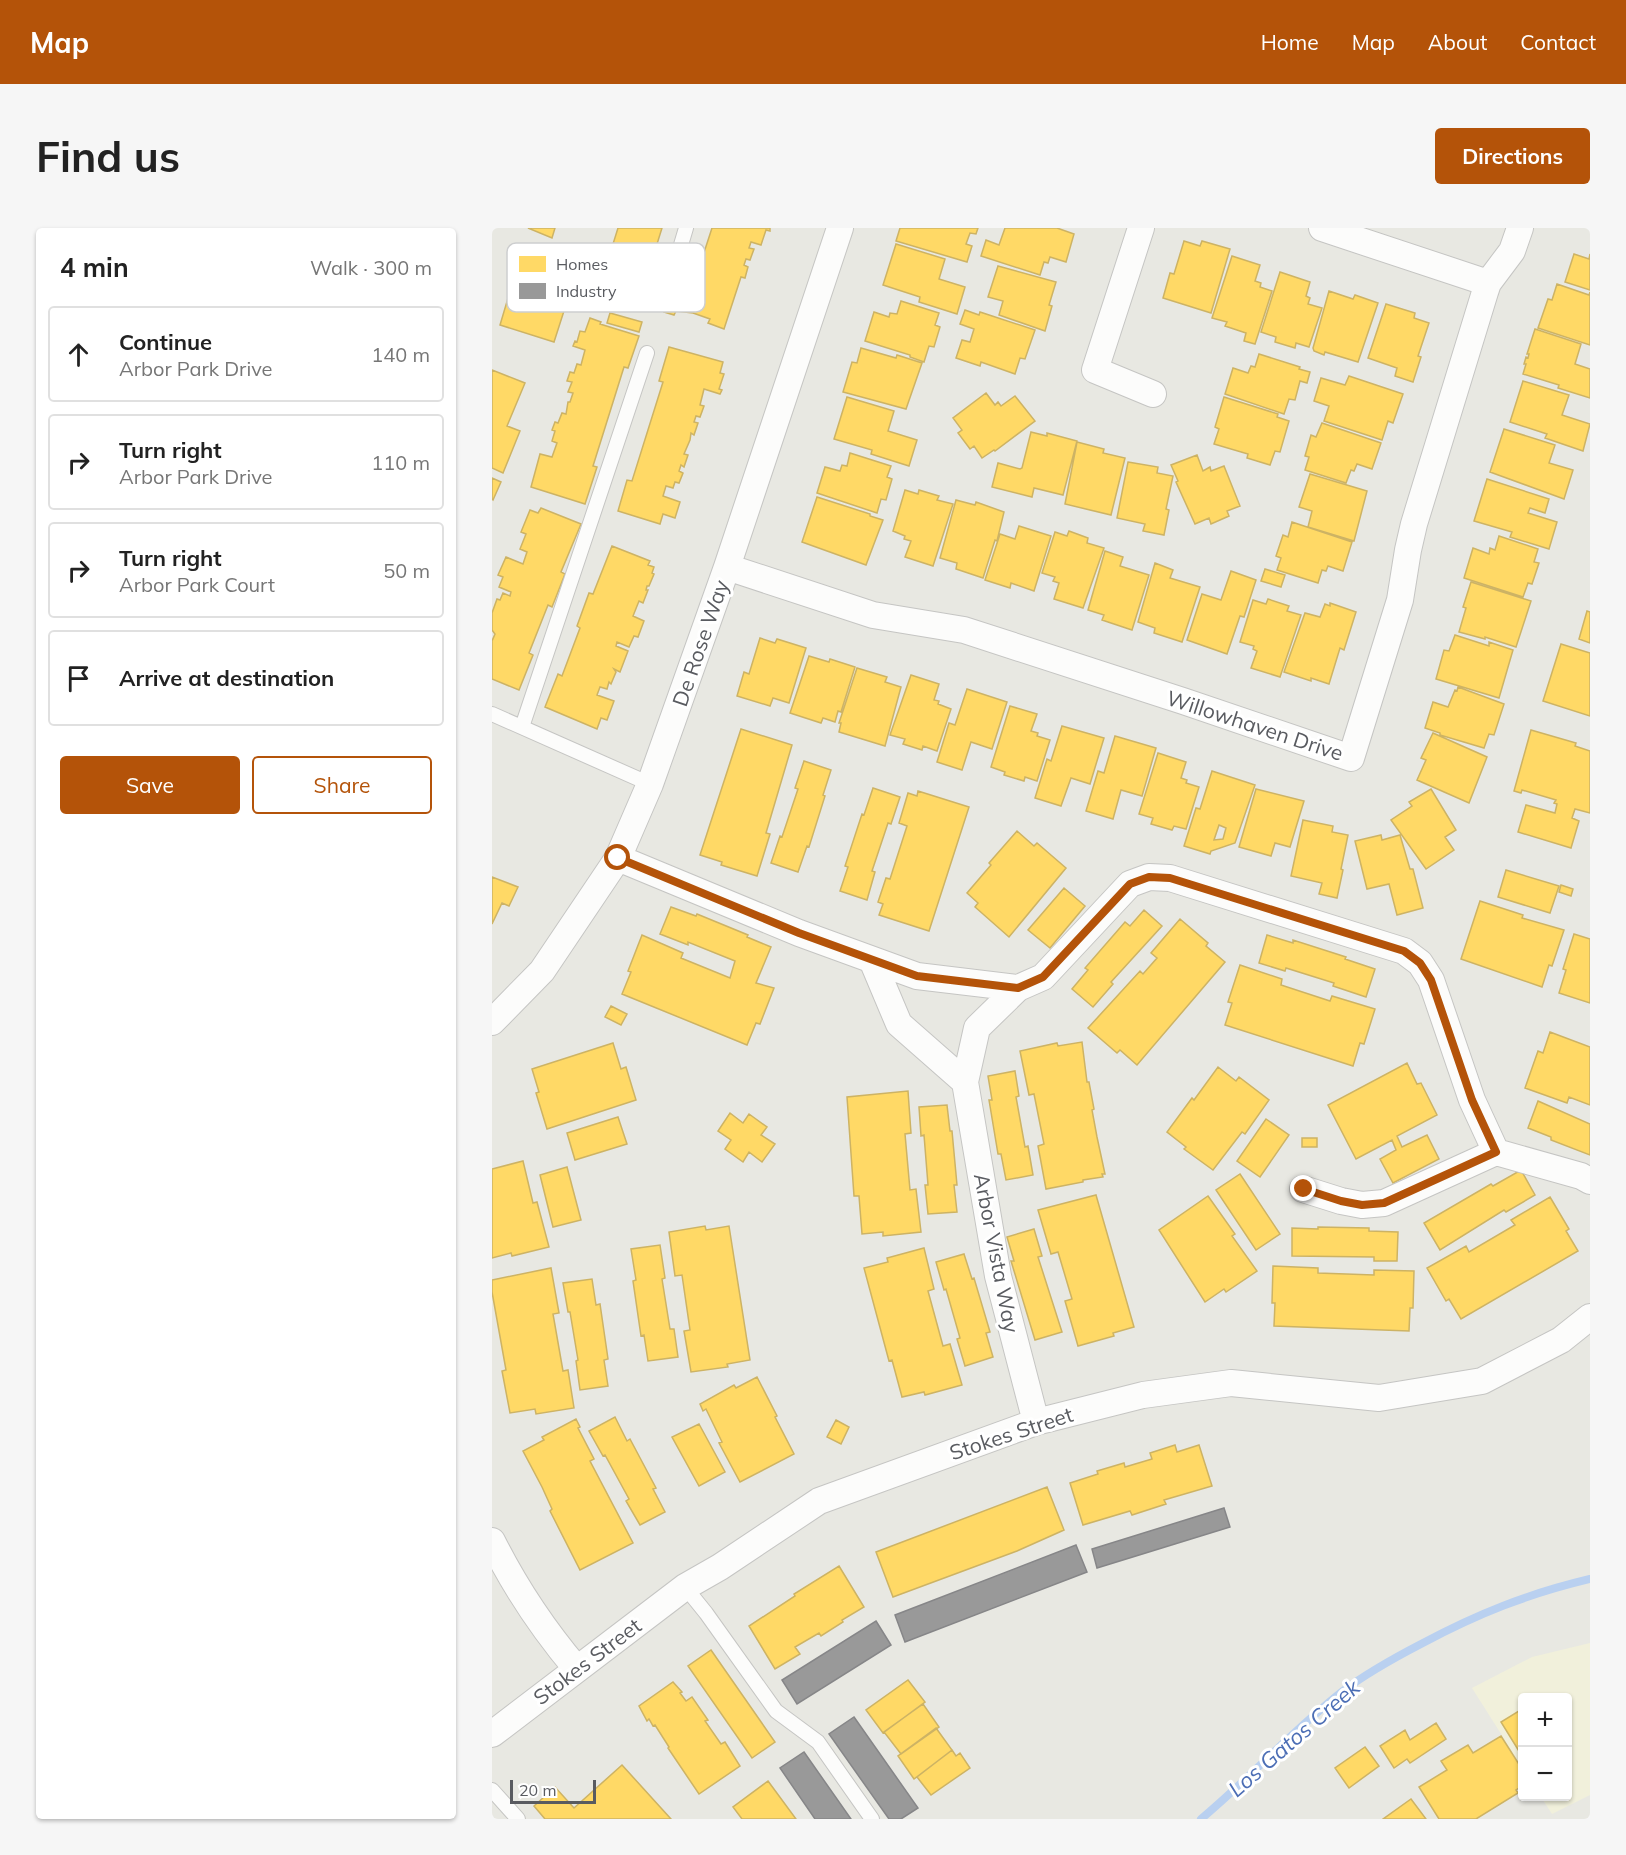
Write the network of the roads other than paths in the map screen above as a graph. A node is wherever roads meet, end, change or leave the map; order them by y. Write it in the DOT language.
graph roads {
  1 [pos="686,228"];
  2 [pos="840,228"];
  3 [pos="1141,228"];
  4 [pos="1322,228"];
  5 [pos="1520,228"];
  6 [pos="682,243"];
  7 [pos="1488,283"];
  8 [pos="647,353"];
  9 [pos="1153,394"];
  10 [pos="727,567"];
  11 [pos="492,714"];
  12 [pos="522,727"];
  13 [pos="650,784"];
  14 [pos="618,858"];
  15 [pos="872,960"];
  16 [pos="1018,988"];
  17 [pos="492,1022"];
  18 [pos="965,1082"];
  19 [pos="1496,1152"];
  20 [pos="1590,1181"];
  21 [pos="1304,1189"];
  22 [pos="1590,1317"];
  23 [pos="1036,1422"];
  24 [pos="492,1541"];
  25 [pos="685,1587"];
  26 [pos="576,1668"];
  27 [pos="492,1734"];
  28 [pos="492,1790"];
  29 [pos="518,1819"];
  30 [pos="872,1819"];
  1 -- 6 [label="lane"];
  2 -- 10 [label="street, De Rose Way"];
  3 -- 9 [label="street"];
  4 -- 7 [label="street"];
  5 -- 7 [label="street, Willowhaven Drive"];
  7 -- 10 [label="street, Willowhaven Drive"];
  8 -- 12 [label="lane"];
  10 -- 13 [label="street, De Rose Way"];
  11 -- 12 [label="lane"];
  12 -- 13 [label="lane"];
  13 -- 14 [label="street, De Rose Way"];
  14 -- 15 [label="street"];
  14 -- 17 [label="street, De Rose Way"];
  15 -- 16 [label="street"];
  15 -- 18 [label="street"];
  16 -- 18 [label="street, Arbor Vista Way"];
  16 -- 19 [label="street"];
  18 -- 23 [label="street, Arbor Vista Way"];
  19 -- 20 [label="street"];
  19 -- 21 [label="street"];
  22 -- 23 [label="street, Stokes Street"];
  23 -- 25 [label="street, Stokes Street"];
  24 -- 26 [label="street"];
  25 -- 26 [label="street, Stokes Street"];
  25 -- 30 [label="lane"];
  26 -- 27 [label="street, Stokes Street"];
  28 -- 29 [label="lane"];
}
